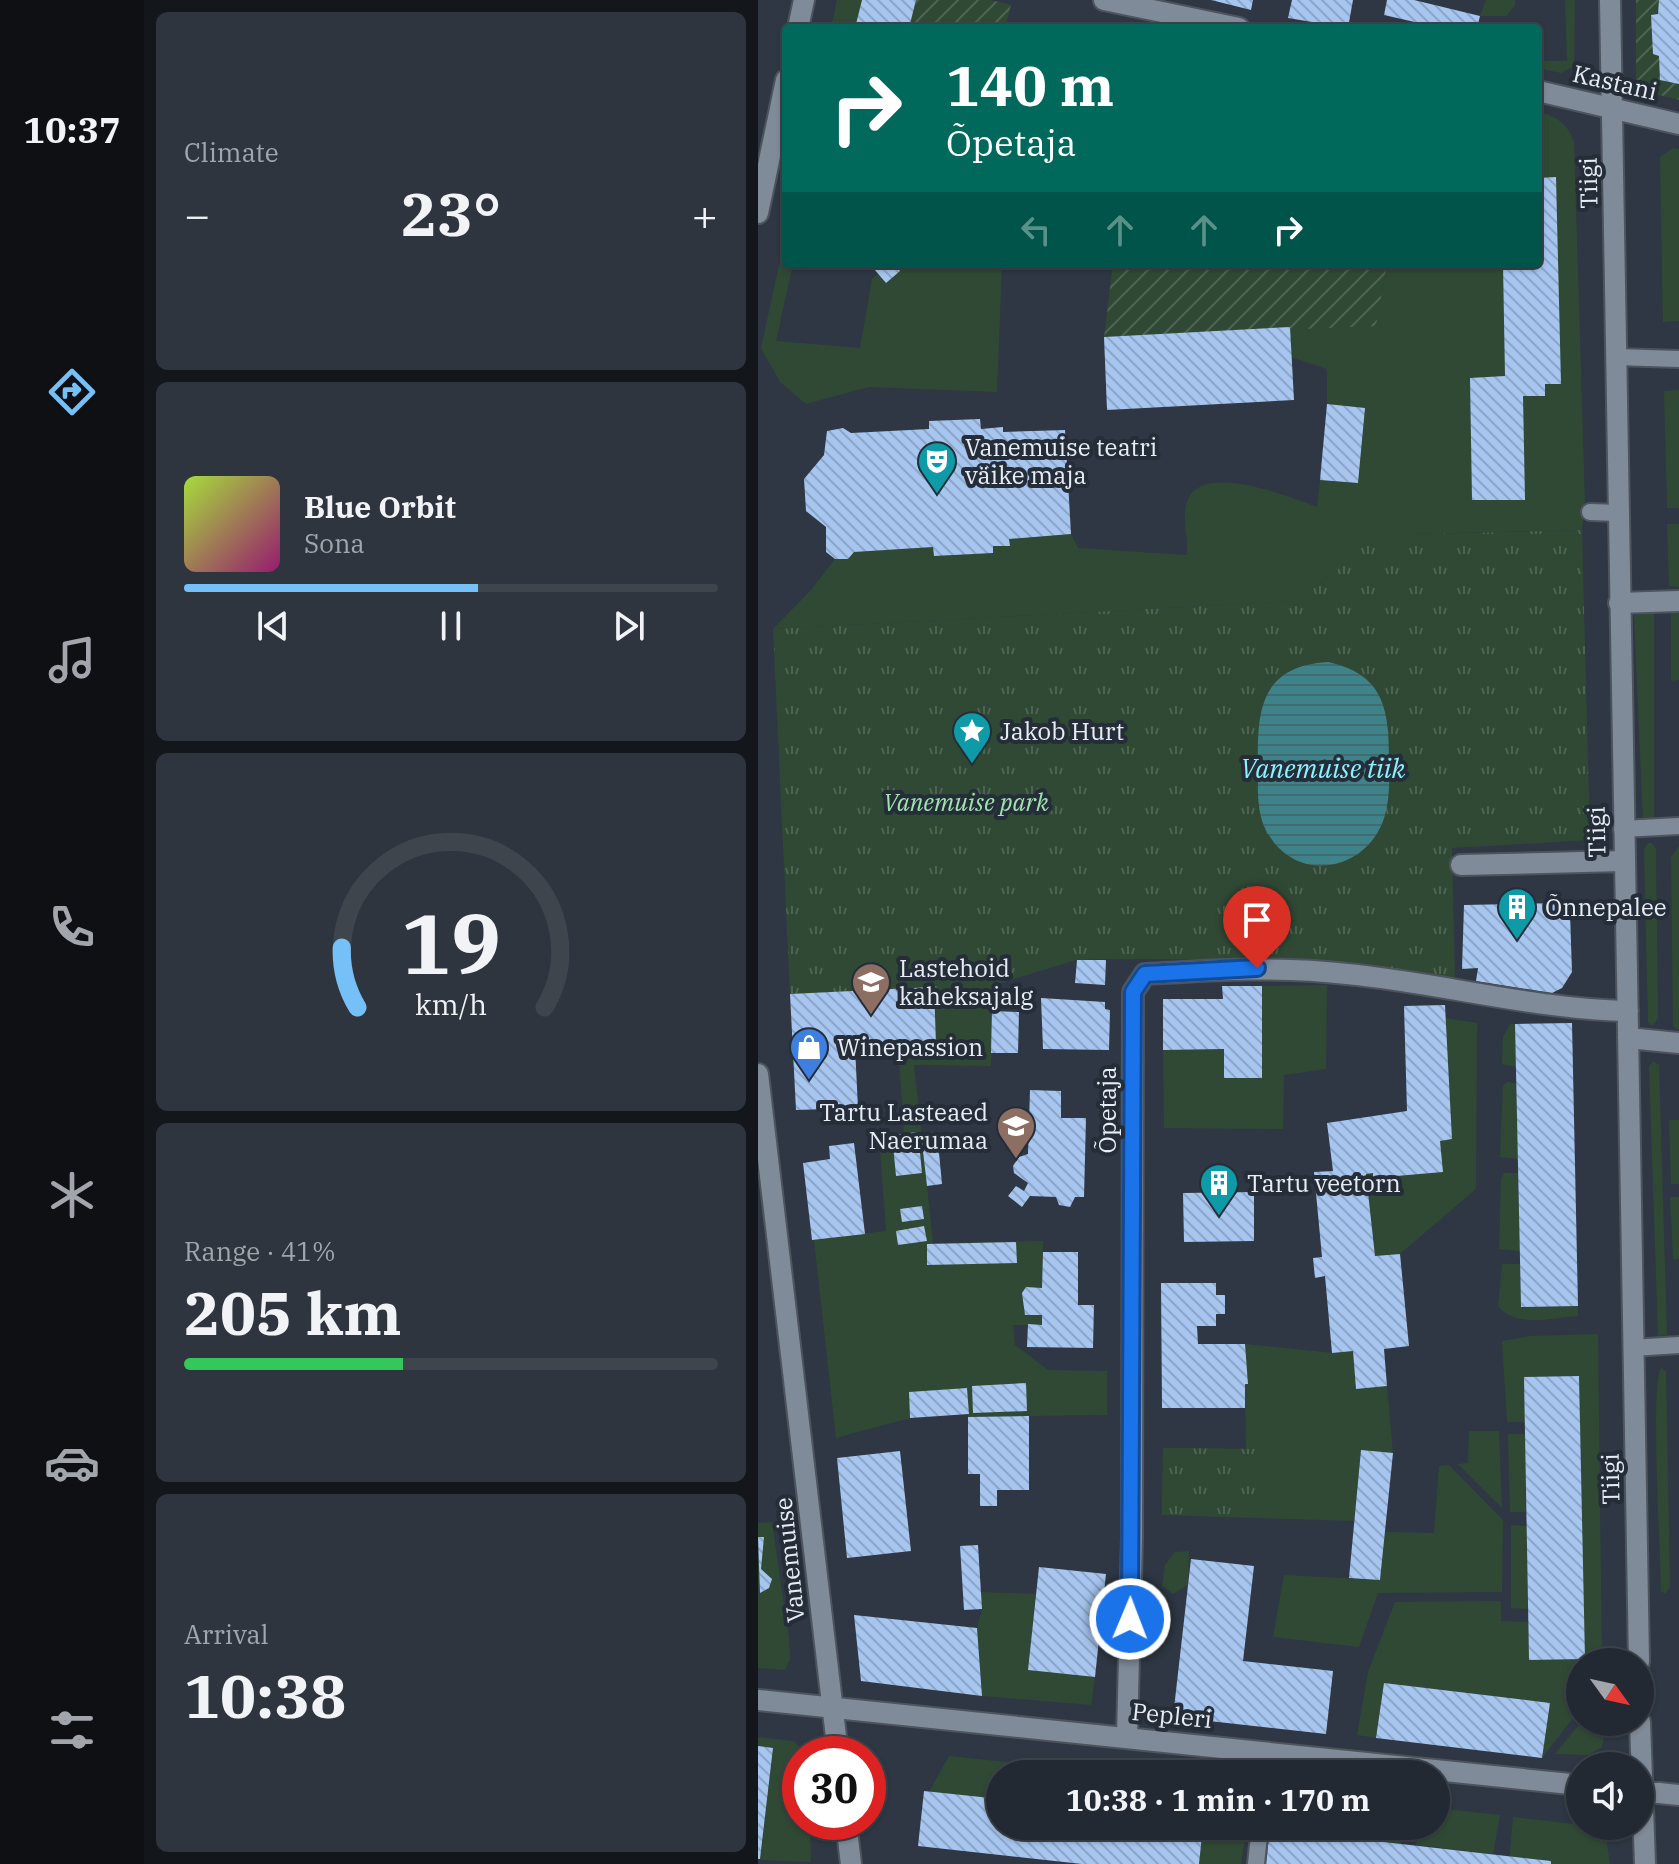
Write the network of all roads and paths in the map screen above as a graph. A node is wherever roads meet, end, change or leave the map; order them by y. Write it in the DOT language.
graph roads {
  1 [pos="804,0"];
  2 [pos="1104,0"];
  3 [pos="1610,0"];
  4 [pos="799,24"];
  5 [pos="1220,24"];
  6 [pos="1542,92"];
  7 [pos="782,99"];
  8 [pos="1612,107"];
  9 [pos="1679,124"];
  10 [pos="758,213"];
  11 [pos="1616,357"];
  12 [pos="1679,359"];
  13 [pos="1590,512"];
  14 [pos="1618,513"];
  15 [pos="1679,601"];
  16 [pos="1619,603"];
  17 [pos="1679,826"];
  18 [pos="1622,829"];
  19 [pos="1623,861"];
  20 [pos="1461,865"];
  21 [pos="1628,1011"];
  22 [pos="1628,1038"];
  23 [pos="1679,1043"];
  24 [pos="758,1074"];
  25 [pos="1679,1345"];
  26 [pos="1633,1348"];
  27 [pos="1639,1648"];
  28 [pos="758,1700"];
  29 [pos="832,1709"];
  30 [pos="836,1736"];
  31 [pos="1127,1736"];
  32 [pos="1268,1751"];
  33 [pos="1267,1760"];
  34 [pos="1566,1783"];
  35 [pos="1654,1792"];
  36 [pos="1679,1795"];
  37 [pos="848,1840"];
  38 [pos="1259,1840"];
  39 [pos="1644,1840"];
  40 [pos="851,1864"];
  41 [pos="1256,1864"];
  42 [pos="1645,1864"];
  1 -- 4 [label="street"];
  2 -- 5 [label="street"];
  3 -- 8 [label="street, Tiigi"];
  6 -- 8 [label="street, Kastani"];
  7 -- 10 [label="street"];
  8 -- 9 [label="street, Kastani"];
  8 -- 11 [label="street, Tiigi"];
  11 -- 12 [label="lane"];
  11 -- 14 [label="street, Tiigi"];
  13 -- 14 [label="lane"];
  14 -- 16 [label="street, Tiigi"];
  15 -- 16 [label="street"];
  16 -- 18 [label="street, Tiigi"];
  17 -- 18 [label="lane"];
  18 -- 19 [label="street, Tiigi"];
  19 -- 20 [label="street"];
  19 -- 21 [label="street, Tiigi"];
  21 -- 22 [label="street, Tiigi"];
  21 -- 31 [label="street, Õpetaja"];
  22 -- 23 [label="street"];
  22 -- 26 [label="street, Tiigi"];
  24 -- 29 [label="street, Vanemuise"];
  25 -- 26 [label="lane"];
  26 -- 27 [label="street, Tiigi"];
  28 -- 29 [label="street, Pepleri"];
  29 -- 30 [label="street, Vanemuise"];
  29 -- 31 [label="street, Pepleri"];
  31 -- 32 [label="street, Pepleri"];
  32 -- 33 [label="lane"];
  32 -- 34 [label="street, Pepleri"];
  35 -- 36 [label="street"];
  37 -- 40 [label="street"];
  38 -- 41 [label="lane"];
  39 -- 42 [label="street"];
}
